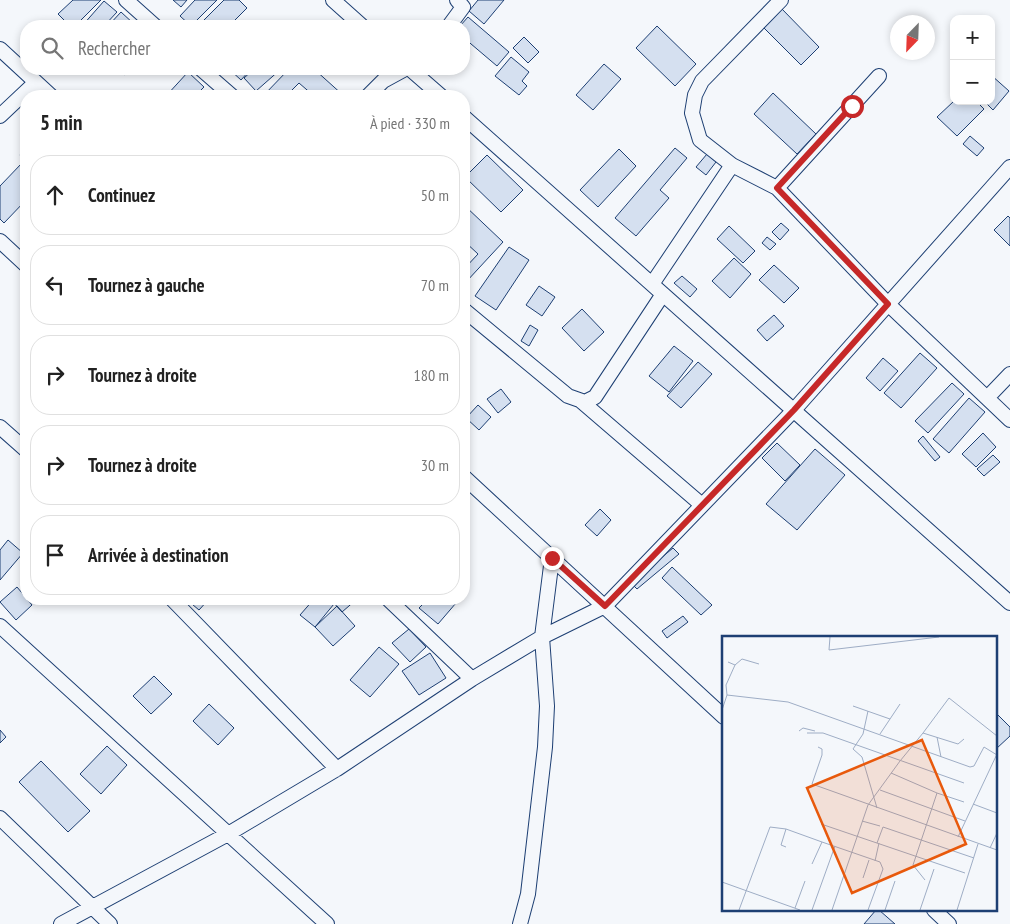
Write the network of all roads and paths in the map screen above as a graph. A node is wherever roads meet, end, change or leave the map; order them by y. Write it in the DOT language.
graph roads {
  1 [pos="126,0"];
  2 [pos="333,0"];
  3 [pos="457,0"];
  4 [pos="781,0"];
  5 [pos="148,20"];
  6 [pos="355,20"];
  7 [pos="454,20"];
  8 [pos="0,48"];
  9 [pos="20,67"];
  10 [pos="29,75"];
  11 [pos="208,75"];
  12 [pos="394,75"];
  13 [pos="417,75"];
  14 [pos="879,76"];
  15 [pos="36,82"];
  16 [pos="28,90"];
  17 [pos="45,90"];
  18 [pos="225,90"];
  19 [pos="374,90"];
  20 [pos="434,90"];
  21 [pos="20,97"];
  22 [pos="0,116"];
  23 [pos="470,122"];
  24 [pos="732,165"];
  25 [pos="1010,166"];
  26 [pos="777,188"];
  27 [pos="0,241"];
  28 [pos="20,259"];
  29 [pos="652,284"];
  30 [pos="663,294"];
  31 [pos="888,304"];
  32 [pos="470,315"];
  33 [pos="1010,374"];
  34 [pos="987,398"];
  35 [pos="581,401"];
  36 [pos="794,410"];
  37 [pos="1010,420"];
  38 [pos="0,427"];
  39 [pos="20,445"];
  40 [pos="470,483"];
  41 [pos="702,506"];
  42 [pos="552,558"];
  43 [pos="1010,603"];
  44 [pos="178,605"];
  45 [pos="394,605"];
  46 [pos="605,606"];
  47 [pos="0,626"];
  48 [pos="542,636"];
  49 [pos="472,678"];
  50 [pos="722,715"];
  51 [pos="338,769"];
  52 [pos="0,818"];
  53 [pos="228,834"];
  54 [pos="92,908"];
  55 [pos="936,912"];
  56 [pos="61,924"];
  57 [pos="110,924"];
  58 [pos="328,924"];
  59 [pos="520,924"];
  60 [pos="949,924"];
  1 -- 5 [label="street"];
  2 -- 6 [label="street"];
  3 -- 7 [label="street"];
  4 -- 24 [label="street"];
  8 -- 9 [label="street"];
  10 -- 15 [label="street"];
  11 -- 18 [label="street"];
  12 -- 19 [label="street"];
  13 -- 20 [label="street"];
  14 -- 26 [label="street"];
  15 -- 16 [label="street"];
  15 -- 17 [label="street"];
  21 -- 22 [label="street"];
  23 -- 29 [label="street"];
  24 -- 26 [label="street"];
  24 -- 29 [label="street"];
  25 -- 31 [label="street"];
  26 -- 31 [label="street"];
  27 -- 28 [label="street"];
  29 -- 30 [label="street"];
  30 -- 35 [label="street"];
  30 -- 36 [label="street"];
  31 -- 34 [label="street"];
  31 -- 36 [label="street"];
  32 -- 35 [label="street"];
  33 -- 34 [label="street"];
  34 -- 37 [label="street"];
  35 -- 41 [label="street"];
  36 -- 41 [label="street"];
  36 -- 43 [label="street"];
  38 -- 39 [label="street"];
  40 -- 42 [label="street"];
  41 -- 46 [label="street"];
  42 -- 46 [label="street"];
  42 -- 48 [label="street"];
  44 -- 51 [label="street"];
  45 -- 49 [label="street"];
  46 -- 48 [label="street"];
  46 -- 50 [label="street"];
  47 -- 53 [label="street"];
  48 -- 49 [label="street"];
  48 -- 59 [label="street"];
  49 -- 51 [label="street"];
  51 -- 53 [label="street"];
  52 -- 54 [label="street"];
  53 -- 54 [label="street"];
  53 -- 58 [label="street"];
  54 -- 56 [label="street"];
  54 -- 57 [label="street"];
  55 -- 60 [label="street"];
}
